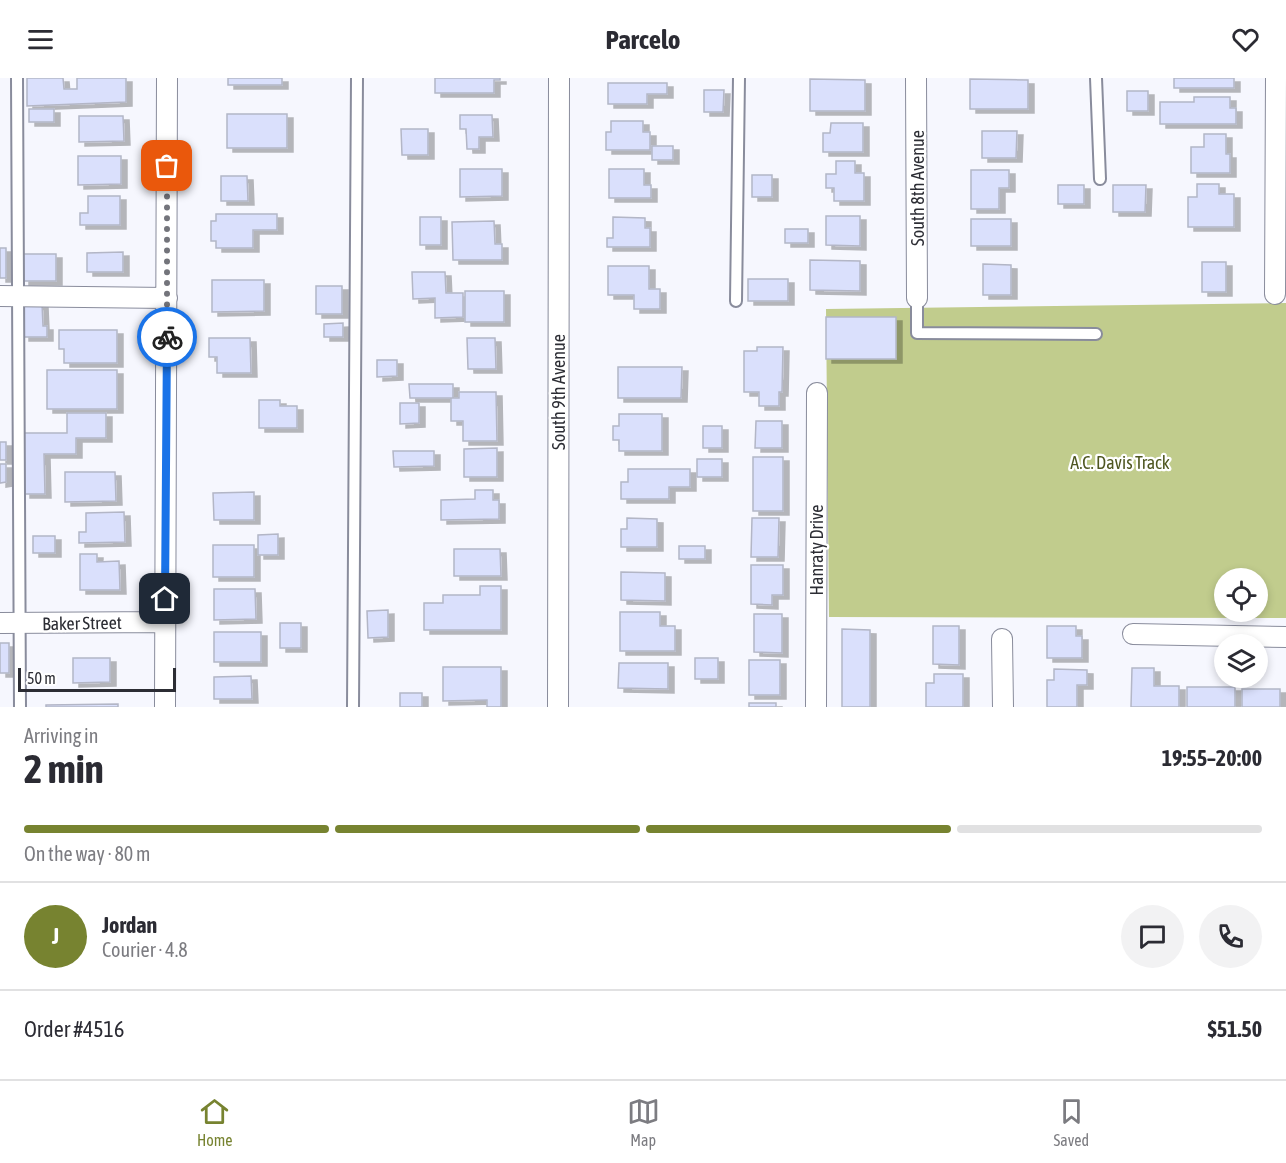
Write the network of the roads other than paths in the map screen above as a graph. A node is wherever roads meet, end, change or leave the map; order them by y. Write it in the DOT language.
graph roads {
  1 [pos="17,78"];
  2 [pos="167,78"];
  3 [pos="357,78"];
  4 [pos="559,78"];
  5 [pos="739,78"];
  6 [pos="916,78"];
  7 [pos="1096,78"];
  8 [pos="1276,78"];
  9 [pos="1100,179"];
  10 [pos="1275,294"];
  11 [pos="8,296"];
  12 [pos="167,298"];
  13 [pos="917,298"];
  14 [pos="736,302"];
  15 [pos="1096,334"];
  16 [pos="817,393"];
  17 [pos="165,622"];
  18 [pos="21,623"];
  19 [pos="0,624"];
  20 [pos="1133,634"];
  21 [pos="1286,637"];
  22 [pos="1002,639"];
  23 [pos="20,707"];
  24 [pos="165,707"];
  25 [pos="353,707"];
  26 [pos="558,707"];
  27 [pos="816,707"];
  28 [pos="1003,707"];
  1 -- 11 [label="lane"];
  2 -- 12 [label="street"];
  3 -- 25 [label="lane"];
  4 -- 26 [label="street, South 9th Avenue"];
  5 -- 14 [label="lane"];
  6 -- 13 [label="street, South 8th Avenue"];
  7 -- 9 [label="lane"];
  8 -- 10 [label="street"];
  11 -- 12 [label="street"];
  11 -- 18 [label="lane"];
  12 -- 17 [label="street"];
  13 -- 15 [label="lane"];
  16 -- 27 [label="street, Hanraty Drive"];
  17 -- 18 [label="street, Baker Street"];
  17 -- 24 [label="street"];
  18 -- 19 [label="street, Baker Street"];
  18 -- 23 [label="lane"];
  20 -- 21 [label="street"];
  22 -- 28 [label="street"];
}
